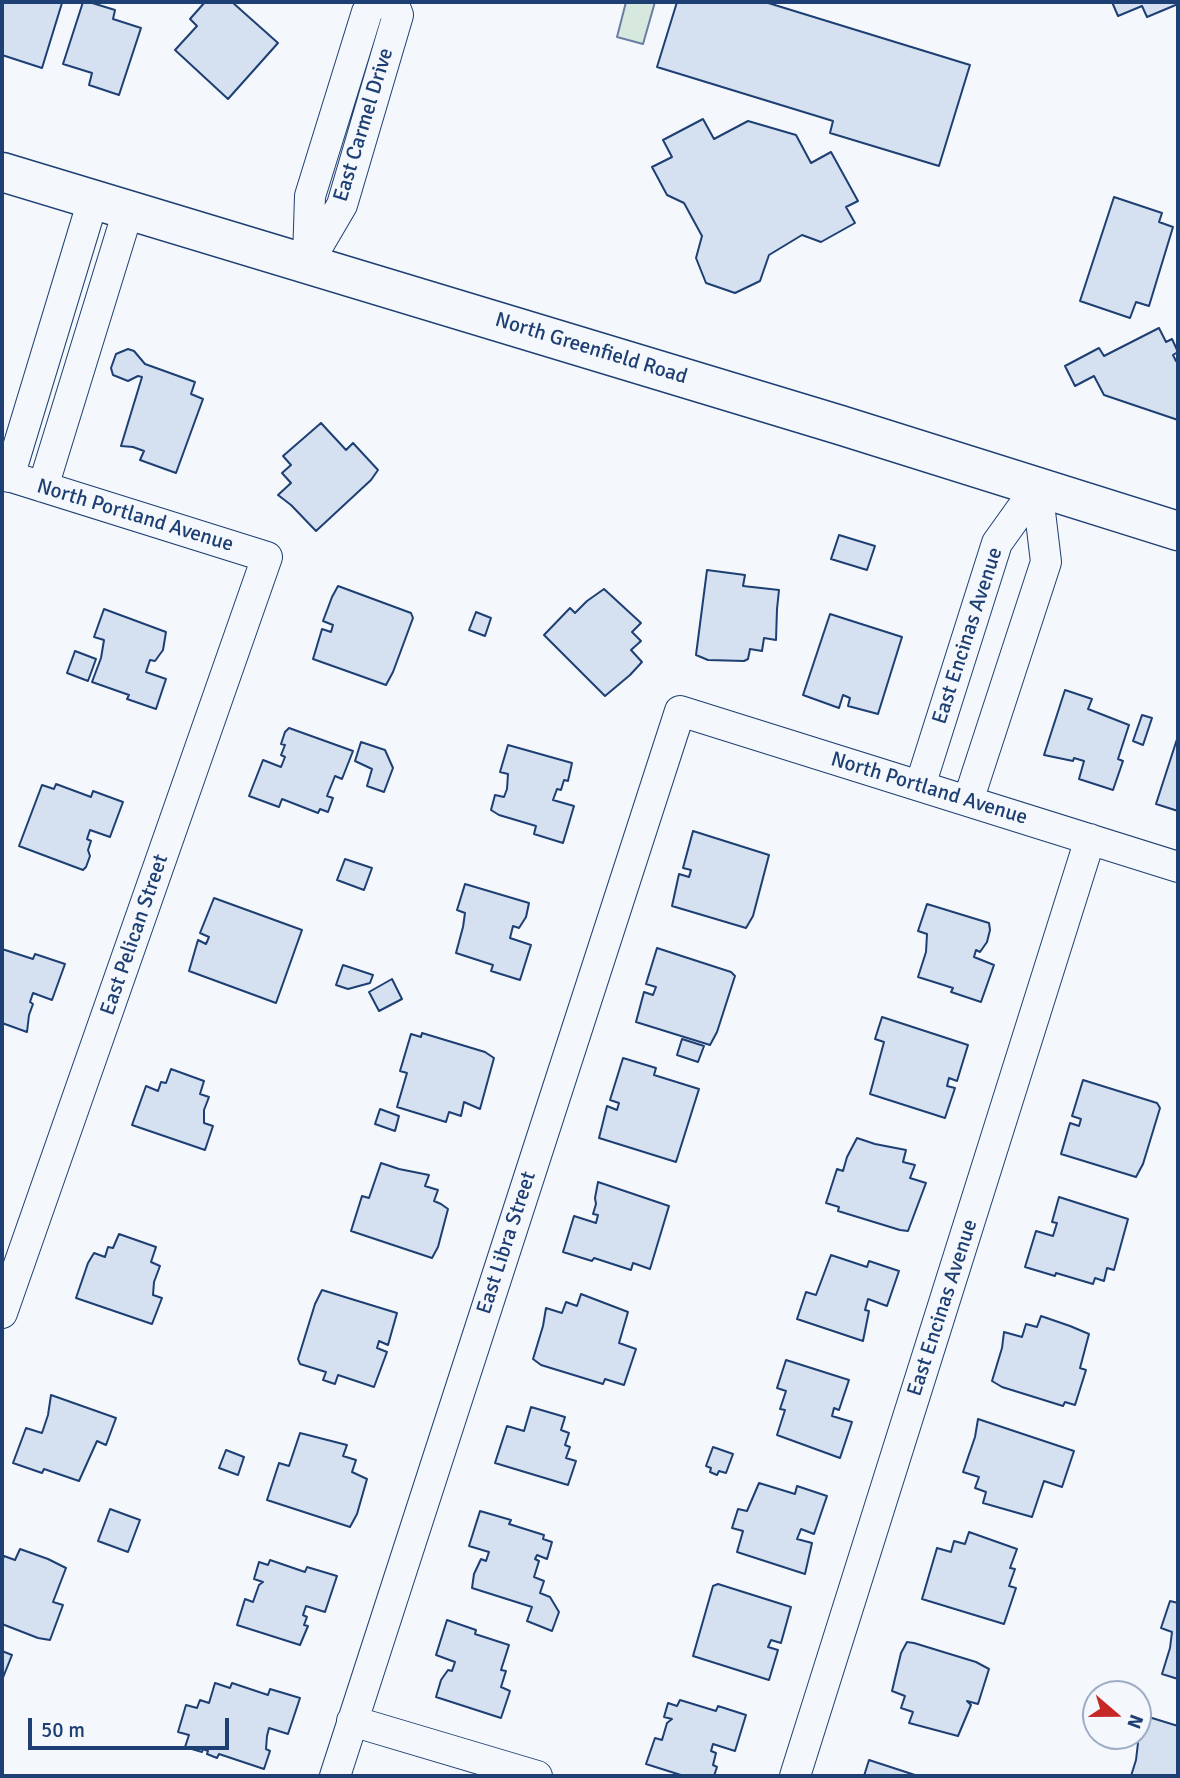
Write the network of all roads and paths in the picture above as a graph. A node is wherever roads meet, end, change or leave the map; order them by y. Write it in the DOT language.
graph roads {
  1 [pos="375,2"];
  2 [pos="393,2"];
  3 [pos="2,172"];
  4 [pos="111,205"];
  5 [pos="308,263"];
  6 [pos="6,475"];
  7 [pos="43,487"];
  8 [pos="1037,487"];
  9 [pos="1178,531"];
  10 [pos="267,557"];
  11 [pos="680,711"];
  12 [pos="920,786"];
  13 [pos="968,801"];
  14 [pos="1090,839"];
  15 [pos="1178,867"];
  16 [pos="2,1313"];
  17 [pos="352,1721"];
  18 [pos="335,1776"];
  19 [pos="537,1776"];
  20 [pos="795,1776"];
  1 -- 5 [label="street, East Carmel Drive"];
  2 -- 5 [label="street, East Carmel Drive"];
  3 -- 4 [label="main road, North Greenfield Road"];
  4 -- 5 [label="main road, North Greenfield Road"];
  4 -- 6 [label="street"];
  4 -- 7 [label="street"];
  5 -- 8 [label="main road, North Greenfield Road"];
  6 -- 7 [label="street, North Portland Avenue"];
  7 -- 10 [label="street, North Portland Avenue"];
  8 -- 9 [label="main road, North Greenfield Road"];
  8 -- 12 [label="street, East Encinas Avenue"];
  8 -- 13 [label="street"];
  10 -- 16 [label="street, East Pelican Street"];
  11 -- 12 [label="street, North Portland Avenue"];
  11 -- 17 [label="street, East Libra Street"];
  12 -- 13 [label="street, North Portland Avenue"];
  13 -- 14 [label="street, North Portland Avenue"];
  14 -- 15 [label="street, North Portland Avenue"];
  14 -- 20 [label="street, East Encinas Avenue"];
  17 -- 18 [label="street, East Libra Street"];
  17 -- 19 [label="street"];
}
